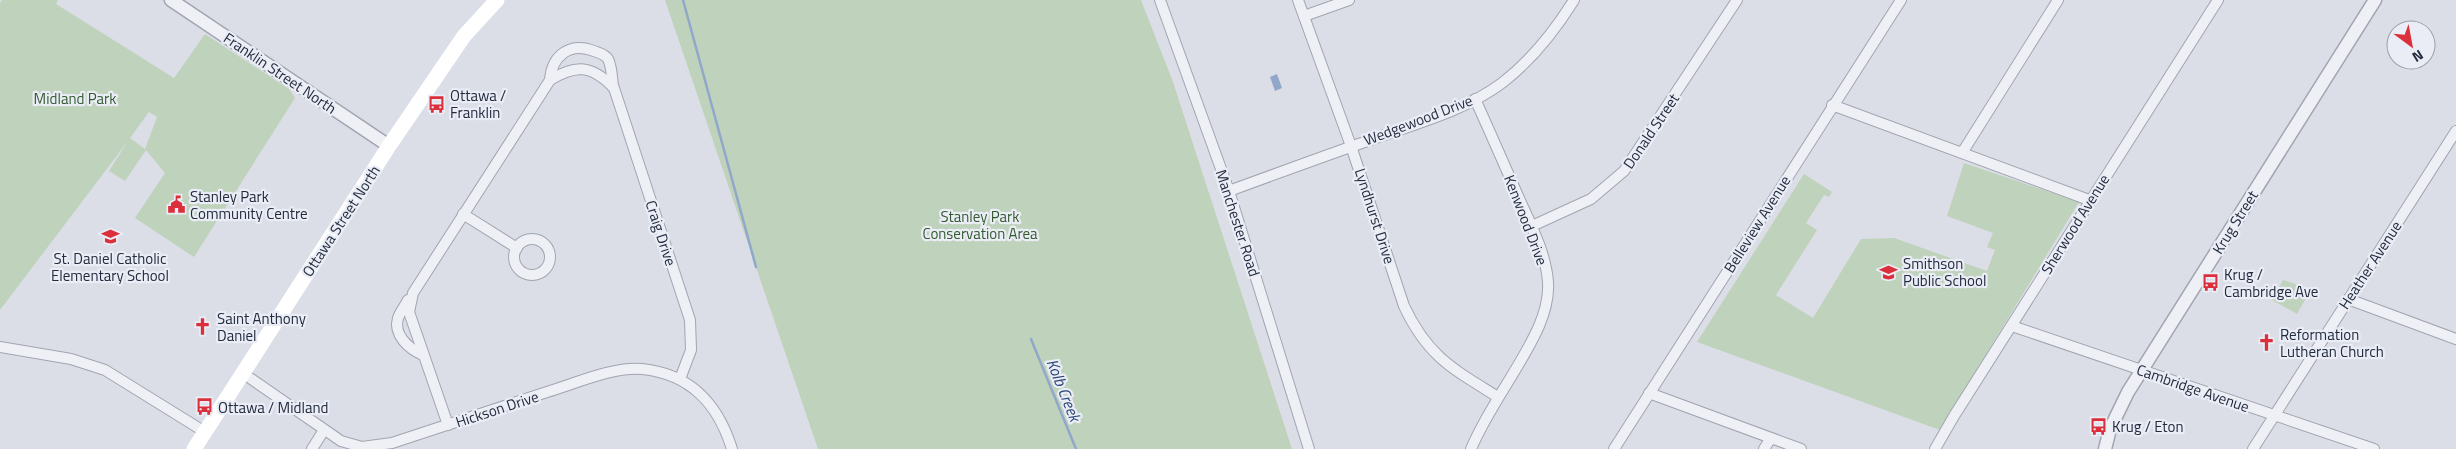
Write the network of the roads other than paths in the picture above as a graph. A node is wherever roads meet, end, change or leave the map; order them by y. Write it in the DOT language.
graph roads {
  1 [pos="171,0"];
  2 [pos="496,0"];
  3 [pos="1160,0"];
  4 [pos="1298,0"];
  5 [pos="1350,0"];
  6 [pos="1574,0"];
  7 [pos="1737,0"];
  8 [pos="1900,0"];
  9 [pos="2058,0"];
  10 [pos="2218,0"];
  11 [pos="2375,0"];
  12 [pos="1304,16"];
  13 [pos="550,80"];
  14 [pos="614,88"];
  15 [pos="1475,99"];
  16 [pos="1832,105"];
  17 [pos="2456,131"];
  18 [pos="389,146"];
  19 [pos="1352,146"];
  20 [pos="1962,153"];
  21 [pos="1229,190"];
  22 [pos="2089,200"];
  23 [pos="463,214"];
  24 [pos="1532,226"];
  25 [pos="517,248"];
  26 [pos="413,293"];
  27 [pos="2348,299"];
  28 [pos="2012,326"];
  29 [pos="2456,339"];
  30 [pos="0,347"];
  31 [pos="423,355"];
  32 [pos="2141,371"];
  33 [pos="244,374"];
  34 [pos="680,379"];
  35 [pos="1650,393"];
  36 [pos="1498,397"];
  37 [pos="2274,415"];
  38 [pos="448,425"];
  39 [pos="324,430"];
  40 [pos="205,432"];
  41 [pos="1771,438"];
  42 [pos="194,449"];
  43 [pos="312,449"];
  44 [pos="732,449"];
  45 [pos="1309,449"];
  46 [pos="1471,449"];
  47 [pos="1614,449"];
  48 [pos="1764,449"];
  49 [pos="1801,449"];
  50 [pos="1935,449"];
  51 [pos="2105,449"];
  52 [pos="2253,449"];
  53 [pos="2374,449"];
  1 -- 18 [label="street, Franklin Street North"];
  2 -- 18 [label="main road, Ottawa Street North"];
  3 -- 21 [label="street, Manchester Road"];
  4 -- 12 [label="street, Lyndhurst Drive"];
  5 -- 12 [label="street"];
  6 -- 15 [label="street, Wedgewood Drive"];
  7 -- 24 [label="street, Donald Street"];
  8 -- 16 [label="street, Belleview Avenue"];
  9 -- 20 [label="street"];
  10 -- 22 [label="street, Sherwood Avenue"];
  11 -- 32 [label="street, Krug Street"];
  12 -- 19 [label="street, Lyndhurst Drive"];
  13 -- 14 [label="street"];
  13 -- 14 [label="street, Craig Drive"];
  13 -- 23 [label="street, Craig Drive"];
  14 -- 34 [label="street, Craig Drive"];
  15 -- 19 [label="street, Wedgewood Drive"];
  15 -- 24 [label="street, Kenwood Drive"];
  16 -- 20 [label="street"];
  16 -- 35 [label="street, Belleview Avenue"];
  17 -- 27 [label="street, Heather Avenue"];
  18 -- 33 [label="main road, Ottawa Street North"];
  19 -- 21 [label="street, Wedgewood Drive"];
  19 -- 36 [label="street, Lyndhurst Drive"];
  20 -- 22 [label="street"];
  21 -- 45 [label="street, Manchester Road"];
  22 -- 28 [label="street, Sherwood Avenue"];
  23 -- 25 [label="street"];
  23 -- 26 [label="street, Craig Drive"];
  24 -- 36 [label="street, Kenwood Drive"];
  26 -- 31 [label="street, Craig Drive"];
  26 -- 31 [label="street, Craig Drive"];
  27 -- 29 [label="street"];
  27 -- 37 [label="street, Heather Avenue"];
  28 -- 32 [label="street, Cambridge Avenue"];
  28 -- 50 [label="street, Sherwood Avenue"];
  30 -- 40 [label="street"];
  31 -- 38 [label="street, Craig Drive"];
  32 -- 37 [label="street, Cambridge Avenue"];
  32 -- 51 [label="street, Krug Street"];
  33 -- 39 [label="street, Hickson Drive"];
  33 -- 40 [label="main road, Ottawa Street North"];
  34 -- 38 [label="street, Hickson Drive"];
  34 -- 44 [label="street, Hickson Drive"];
  35 -- 41 [label="street"];
  35 -- 47 [label="street, Belleview Avenue"];
  36 -- 46 [label="street, Kenwood Drive"];
  37 -- 52 [label="street, Heather Avenue"];
  37 -- 53 [label="street, Cambridge Avenue"];
  38 -- 39 [label="street, Hickson Drive"];
  39 -- 43 [label="street"];
  40 -- 42 [label="main road, Ottawa Street North"];
  41 -- 48 [label="street"];
  41 -- 49 [label="street"];
}
